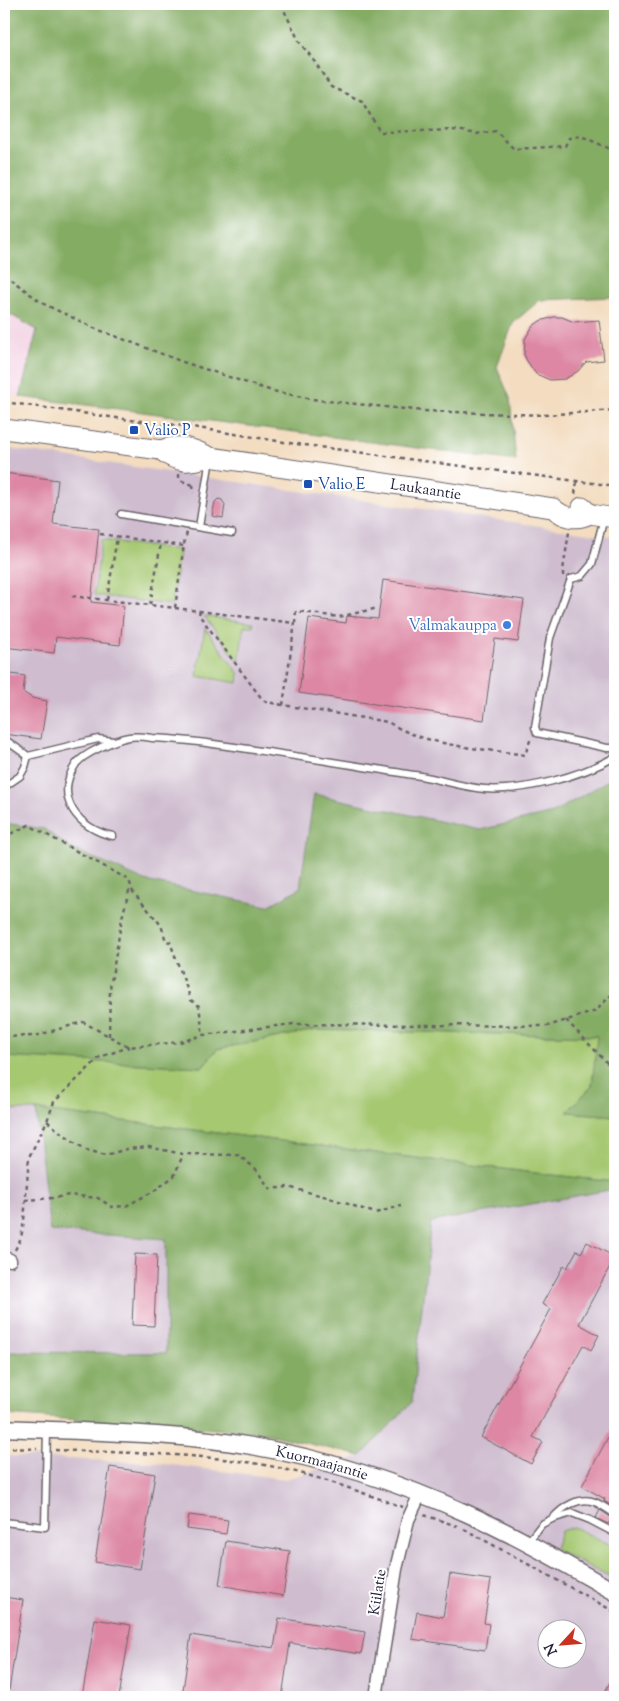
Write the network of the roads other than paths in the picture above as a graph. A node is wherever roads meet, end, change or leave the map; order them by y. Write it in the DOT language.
graph roads {
  1 [pos="4,429"];
  2 [pos="210,457"];
  3 [pos="121,514"];
  4 [pos="603,516"];
  5 [pos="199,527"];
  6 [pos="232,533"];
  7 [pos="4,739"];
  8 [pos="115,741"];
  9 [pos="615,748"];
  10 [pos="28,756"];
  11 [pos="615,757"];
  12 [pos="4,787"];
  13 [pos="113,836"];
  14 [pos="4,1428"];
  15 [pos="47,1430"];
  16 [pos="420,1494"];
  17 [pos="615,1514"];
  18 [pos="552,1519"];
  19 [pos="4,1522"];
  20 [pos="615,1534"];
  21 [pos="526,1544"];
  22 [pos="615,1592"];
  23 [pos="376,1697"];
  1 -- 2 [label="main road, Laukaantie"];
  2 -- 4 [label="main road, Laukaantie"];
  2 -- 5 [label="lane"];
  3 -- 5 [label="lane"];
  4 -- 9 [label="lane"];
  5 -- 6 [label="lane"];
  7 -- 10 [label="lane"];
  8 -- 10 [label="lane"];
  8 -- 11 [label="lane"];
  8 -- 13 [label="lane"];
  10 -- 12 [label="lane"];
  14 -- 15 [label="street, Kuormaajantie"];
  15 -- 16 [label="street, Kuormaajantie"];
  15 -- 19 [label="lane"];
  16 -- 21 [label="street, Kuormaajantie"];
  16 -- 23 [label="street, Kiilatie"];
  17 -- 18 [label="lane"];
  18 -- 20 [label="lane"];
  18 -- 21 [label="lane"];
  21 -- 22 [label="street, Kuormaajantie"];
}
